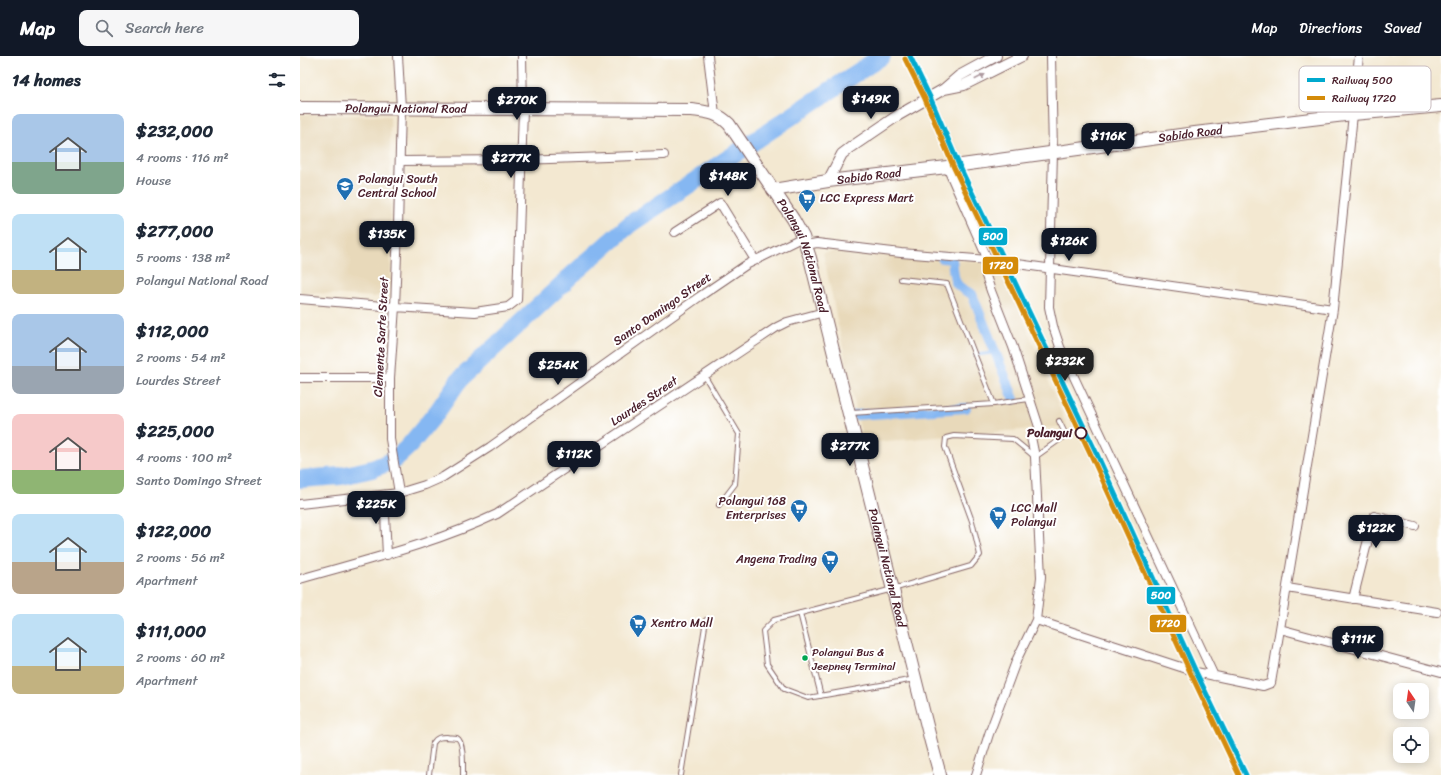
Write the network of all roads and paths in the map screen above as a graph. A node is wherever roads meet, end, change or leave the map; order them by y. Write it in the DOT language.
graph roads {
  1 [pos="398,56"];
  2 [pos="522,56"];
  3 [pos="708,56"];
  4 [pos="996,56"];
  5 [pos="1022,56"];
  6 [pos="1051,56"];
  7 [pos="1359,56"];
  8 [pos="1358,66"];
  9 [pos="944,89"];
  10 [pos="1441,106"];
  11 [pos="1431,107"];
  12 [pos="300,108"];
  13 [pos="401,108"];
  14 [pos="523,109"];
  15 [pos="1375,112"];
  16 [pos="715,114"];
  17 [pos="1353,114"];
  18 [pos="1053,152"];
  19 [pos="664,155"];
  20 [pos="521,160"];
  21 [pos="400,161"];
  22 [pos="947,168"];
  23 [pos="828,181"];
  24 [pos="773,190"];
  25 [pos="675,232"];
  26 [pos="804,241"];
  27 [pos="755,260"];
  28 [pos="988,260"];
  29 [pos="1050,269"];
  30 [pos="901,279"];
  31 [pos="300,299"];
  32 [pos="395,307"];
  33 [pos="1333,309"];
  34 [pos="824,312"];
  35 [pos="704,375"];
  36 [pos="300,378"];
  37 [pos="390,378"];
  38 [pos="1029,399"];
  39 [pos="994,404"];
  40 [pos="849,413"];
  41 [pos="1059,421"];
  42 [pos="1035,457"];
  43 [pos="399,493"];
  44 [pos="384,495"];
  45 [pos="300,504"];
  46 [pos="718,505"];
  47 [pos="1415,526"];
  48 [pos="387,555"];
  49 [pos="300,579"];
  50 [pos="1287,588"];
  51 [pos="893,589"];
  52 [pos="1352,598"];
  53 [pos="1437,612"];
  54 [pos="800,613"];
  55 [pos="706,620"];
  56 [pos="1036,620"];
  57 [pos="1280,629"];
  58 [pos="1441,672"];
  59 [pos="1214,676"];
  60 [pos="915,679"];
  61 [pos="821,696"];
  62 [pos="429,775"];
  63 [pos="463,775"];
  64 [pos="681,775"];
  65 [pos="940,775"];
  66 [pos="976,775"];
  1 -- 13 [label="street, Clemente Sarte Street"];
  2 -- 14 [label="street"];
  3 -- 16 [label="street"];
  4 -- 9 [label="street"];
  9 -- 5 [label="street, one-way"];
  6 -- 18 [label="street"];
  7 -- 8 [label="street"];
  9 -- 23 [label="street"];
  10 -- 11 [label="main road, Sabido Road"];
  12 -- 13 [label="main road, Polangui National Road"];
  13 -- 14 [label="main road, Polangui National Road"];
  13 -- 21 [label="street, Clemente Sarte Street"];
  14 -- 16 [label="main road, Polangui National Road"];
  14 -- 20 [label="street"];
  15 -- 17 [label="main road, Sabido Road"];
  16 -- 24 [label="main road, Polangui National Road"];
  17 -- 18 [label="main road, Sabido Road"];
  17 -- 33 [label="street"];
  18 -- 22 [label="main road, Sabido Road"];
  18 -- 29 [label="street"];
  19 -- 20 [label="street"];
  20 -- 21 [label="street"];
  20 -- 32 [label="street"];
  21 -- 32 [label="street, Clemente Sarte Street"];
  22 -- 23 [label="main road, Sabido Road"];
  22 -- 28 [label="street"];
  23 -- 24 [label="main road, Sabido Road"];
  24 -- 26 [label="main road, Polangui National Road"];
  25 -- 27 [label="street"];
  26 -- 27 [label="street, Santo Domingo Street"];
  26 -- 28 [label="street"];
  26 -- 34 [label="main road, Polangui National Road"];
  27 -- 43 [label="street, Santo Domingo Street"];
  28 -- 29 [label="street"];
  28 -- 38 [label="street"];
  29 -- 33 [label="street"];
  29 -- 59 [label="street"];
  30 -- 39 [label="lane"];
  31 -- 32 [label="street"];
  32 -- 37 [label="street, Clemente Sarte Street"];
  33 -- 50 [label="street"];
  34 -- 35 [label="street, Lourdes Street"];
  34 -- 40 [label="main road, Polangui National Road"];
  35 -- 46 [label="lane"];
  35 -- 48 [label="street, Lourdes Street"];
  36 -- 37 [label="street"];
  37 -- 43 [label="street, Clemente Sarte Street"];
  38 -- 39 [label="lane"];
  38 -- 42 [label="street"];
  39 -- 40 [label="lane"];
  40 -- 51 [label="main road, Polangui National Road"];
  41 -- 42 [label="lane"];
  42 -- 51 [label="lane"];
  42 -- 56 [label="street"];
  43 -- 44 [label="street, Santo Domingo Street"];
  44 -- 45 [label="street, Santo Domingo Street"];
  44 -- 48 [label="street"];
  47 -- 52 [label="street"];
  48 -- 49 [label="street, Lourdes Street"];
  50 -- 52 [label="street"];
  50 -- 57 [label="street"];
  51 -- 54 [label="lane"];
  51 -- 60 [label="main road, Polangui National Road"];
  52 -- 53 [label="street"];
  54 -- 61 [label="lane"];
  54 -- 61 [label="lane"];
  55 -- 64 [label="lane"];
  56 -- 59 [label="street"];
  56 -- 66 [label="street"];
  57 -- 58 [label="street"];
  57 -- 59 [label="street"];
  60 -- 61 [label="lane"];
  60 -- 65 [label="main road, Polangui National Road"];
  62 -- 63 [label="lane"];
}
